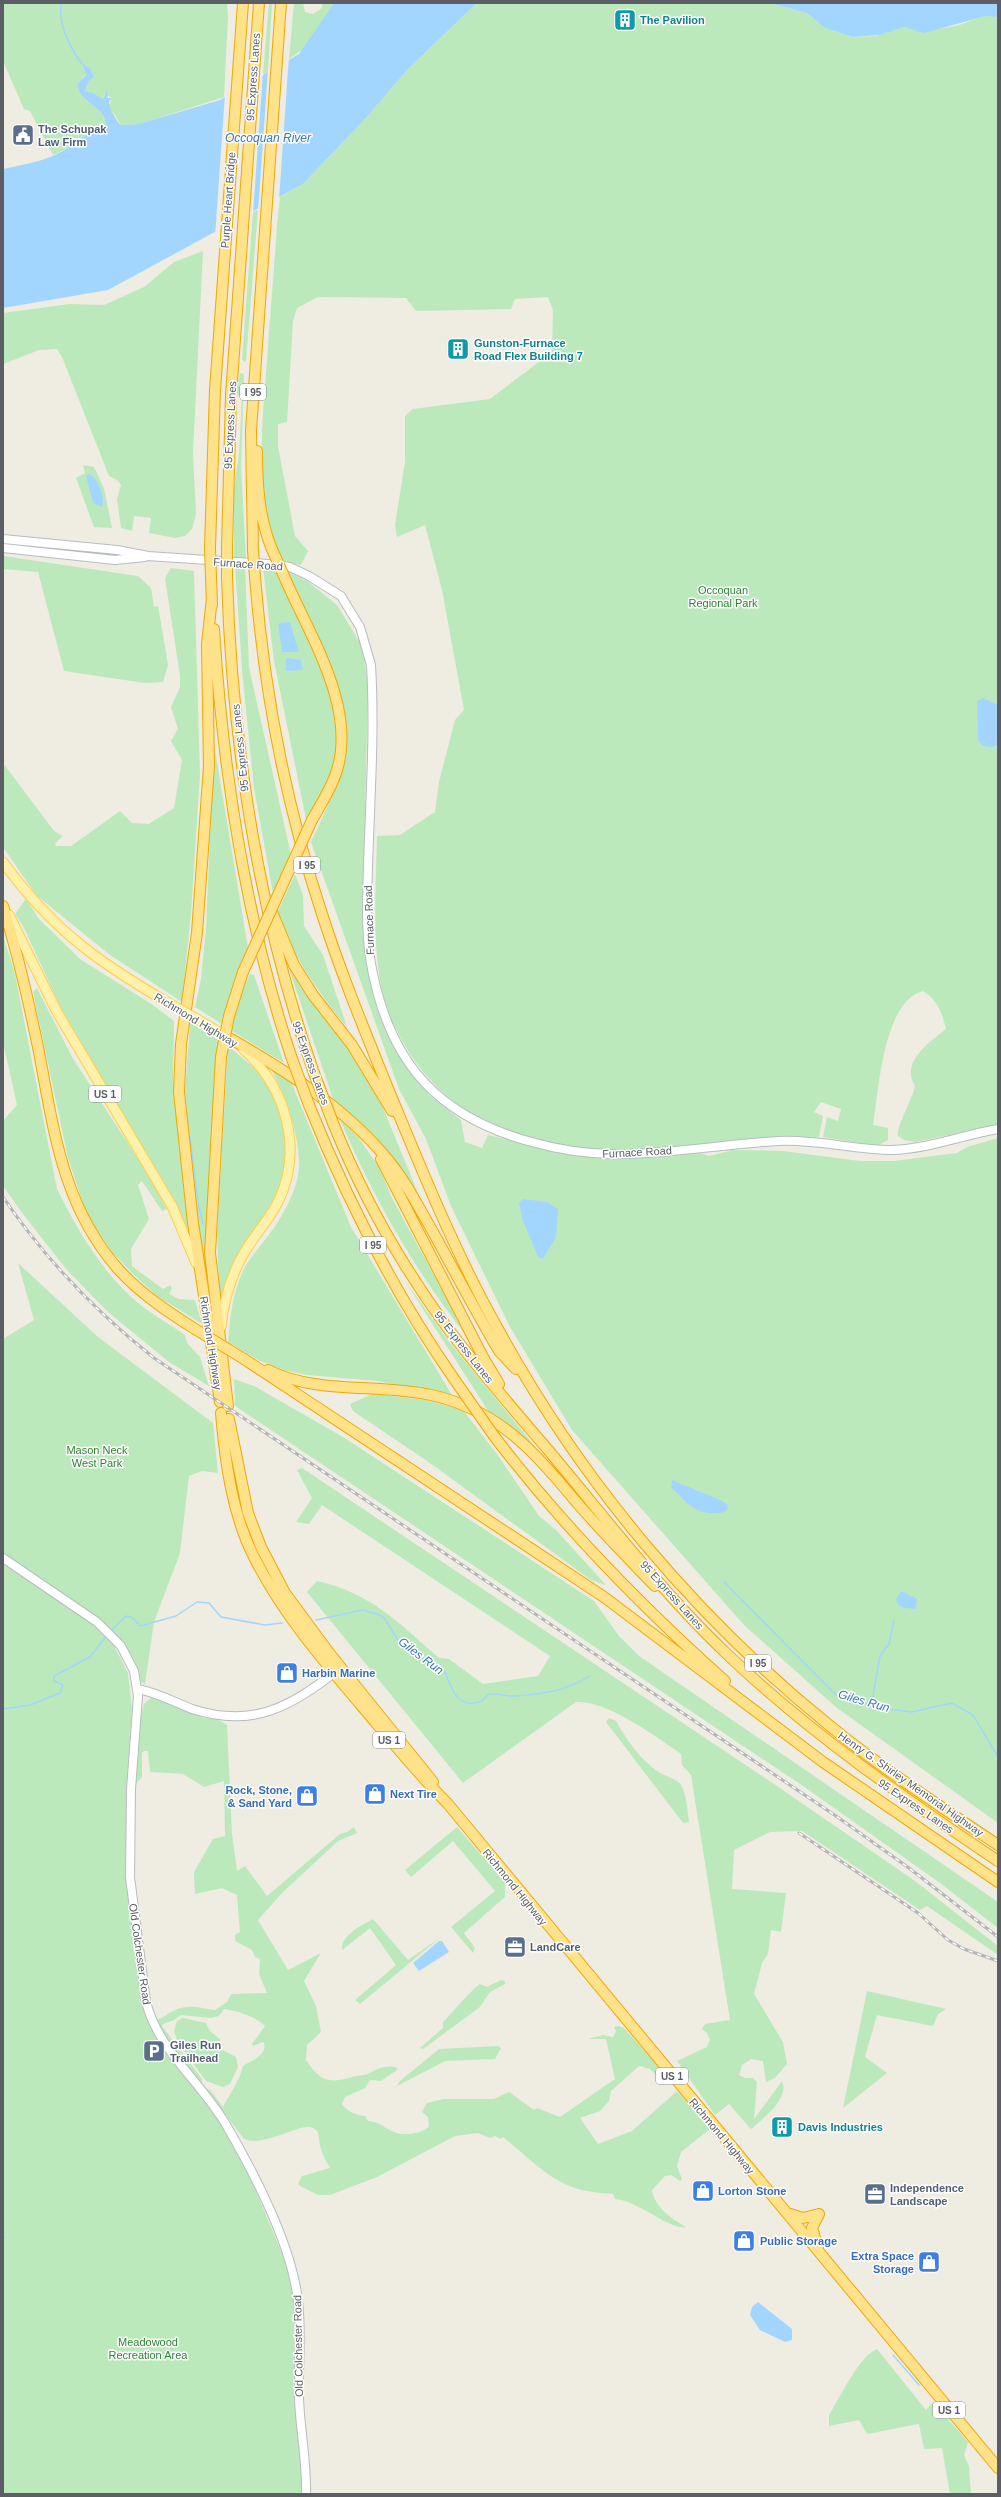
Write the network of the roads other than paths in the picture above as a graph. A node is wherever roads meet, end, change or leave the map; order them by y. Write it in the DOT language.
graph roads {
  1 [pos="239,3"];
  2 [pos="243,3"];
  3 [pos="259,3"];
  4 [pos="264,3"];
  5 [pos="281,3"];
  6 [pos="288,3"];
  7 [pos="279,30"];
  8 [pos="240,32"];
  9 [pos="256,48"];
  10 [pos="254,380"];
  11 [pos="6,539"];
  12 [pos="6,548"];
  13 [pos="148,556"];
  14 [pos="212,598"];
  15 [pos="3,862"];
  16 [pos="258,872"];
  17 [pos="3,904"];
  18 [pos="231,1039"];
  19 [pos="347,1117"];
  20 [pos="998,1129"];
  21 [pos="409,1138"];
  22 [pos="203,1287"];
  23 [pos="221,1333"];
  24 [pos="244,1359"];
  25 [pos="526,1379"];
  26 [pos="223,1407"];
  27 [pos="520,1417"];
  28 [pos="230,1419"];
  29 [pos="3,1558"];
  30 [pos="692,1618"];
  31 [pos="337,1670"];
  32 [pos="137,1689"];
  33 [pos="771,1722"];
  34 [pos="998,1845"];
  35 [pos="998,1862"];
  36 [pos="998,1882"];
  37 [pos="785,2212"];
  38 [pos="822,2256"];
  39 [pos="998,2468"];
  40 [pos="306,2494"];
  1 -- 8 [label="highway"];
  2 -- 8 [label="highway, I 95"];
  3 -- 9 [label="highway, 95 Express Lanes"];
  4 -- 9 [label="highway"];
  5 -- 7 [label="highway, I 95"];
  6 -- 7 [label="highway"];
  7 -- 10 [label="highway, I 95"];
  8 -- 14 [label="highway, Purple Heart Bridge / I 95, bridge"];
  9 -- 16 [label="highway, 95 Express Lanes, bridge"];
  10 -- 21 [label="highway, I 95, bridge"];
  10 -- 23 [label="highway, bridge"];
  11 -- 12 [label="main road"];
  11 -- 13 [label="main road, Furnace Road"];
  12 -- 13 [label="main road, Furnace Road"];
  13 -- 20 [label="main road, Furnace Road"];
  14 -- 22 [label="highway"];
  14 -- 33 [label="highway, I 95, bridge"];
  15 -- 18 [label="main road, Richmond Highway / US 1, bridge"];
  16 -- 21 [label="highway"];
  16 -- 27 [label="highway, 95 Express Lanes, bridge"];
  17 -- 22 [label="main road, Richmond Highway / US 1"];
  17 -- 24 [label="highway, bridge"];
  18 -- 19 [label="highway"];
  18 -- 23 [label="main road, Richmond Highway / US 1"];
  19 -- 25 [label="highway"];
  19 -- 27 [label="highway"];
  21 -- 25 [label="highway, I 95"];
  22 -- 26 [label="highway, Richmond Highway / US 1"];
  23 -- 26 [label="highway, Richmond Highway / US 1"];
  24 -- 30 [label="highway"];
  24 -- 33 [label="highway"];
  25 -- 34 [label="highway, Henry G. Shirley Memorial Highway / I 95"];
  26 -- 31 [label="highway, Richmond Highway / US 1"];
  27 -- 30 [label="highway, 95 Express Lanes"];
  28 -- 31 [label="highway, Richmond Highway / US 1"];
  29 -- 32 [label="main road, Old Colchester Road"];
  30 -- 35 [label="highway, 95 Express Lanes"];
  31 -- 32 [label="main road"];
  31 -- 37 [label="highway, Richmond Highway / US 1"];
  32 -- 40 [label="main road, Old Colchester Road"];
  33 -- 36 [label="highway, I 95"];
  37 -- 38 [label="highway, Richmond Highway / US 1"];
  37 -- 38 [label="highway"];
  38 -- 39 [label="highway, Richmond Highway / US 1"];
}
